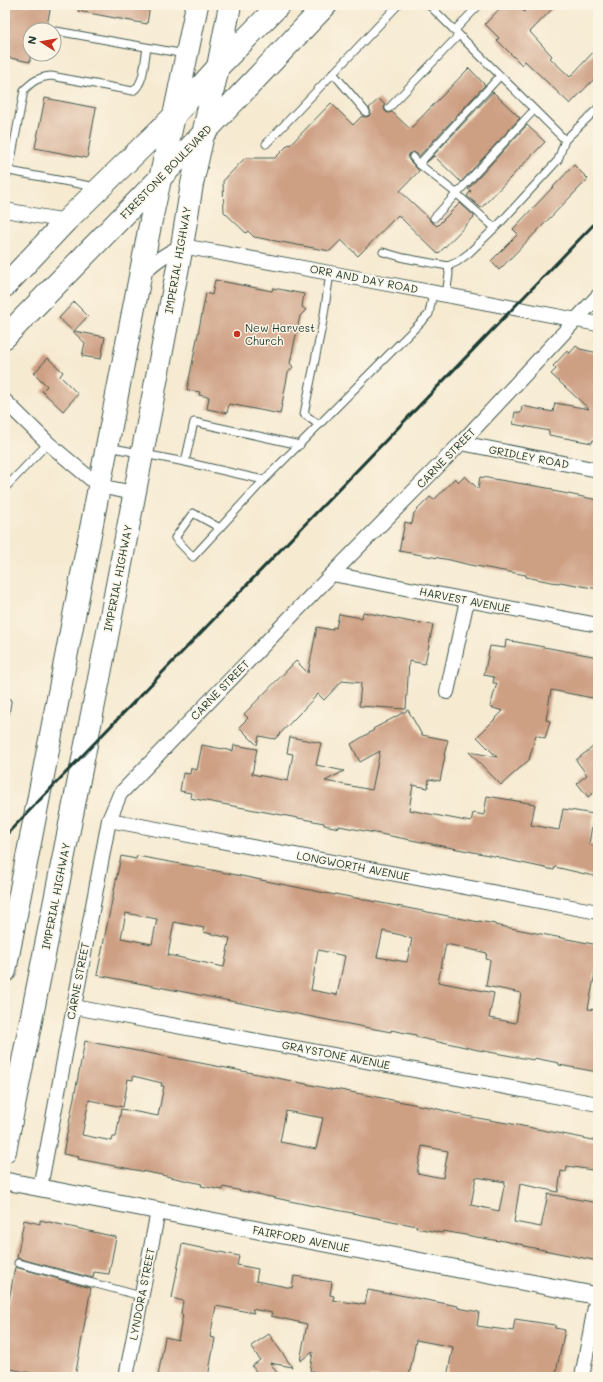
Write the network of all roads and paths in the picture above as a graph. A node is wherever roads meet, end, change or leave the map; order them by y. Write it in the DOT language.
graph roads {
  1 [pos="197,5"];
  2 [pos="230,5"];
  3 [pos="279,5"];
  4 [pos="326,5"];
  5 [pos="398,5"];
  6 [pos="429,5"];
  7 [pos="479,5"];
  8 [pos="62,33"];
  9 [pos="457,33"];
  10 [pos="147,48"];
  11 [pos="187,55"];
  12 [pos="218,67"];
  13 [pos="333,73"];
  14 [pos="500,76"];
  15 [pos="389,108"];
  16 [pos="598,108"];
  17 [pos="534,110"];
  18 [pos="366,112"];
  19 [pos="174,116"];
  20 [pos="204,134"];
  21 [pos="565,140"];
  22 [pos="266,144"];
  23 [pos="413,158"];
  24 [pos="419,164"];
  25 [pos="7,174"];
  26 [pos="159,180"];
  27 [pos="100,188"];
  28 [pos="457,194"];
  29 [pos="5,210"];
  30 [pos="434,218"];
  31 [pos="66,221"];
  32 [pos="495,228"];
  33 [pos="182,246"];
  34 [pos="383,252"];
  35 [pos="448,266"];
  36 [pos="330,273"];
  37 [pos="140,277"];
  38 [pos="10,278"];
  39 [pos="439,293"];
  40 [pos="598,296"];
  41 [pos="576,319"];
  42 [pos="598,324"];
  43 [pos="5,337"];
  44 [pos="5,401"];
  45 [pos="319,426"];
  46 [pos="48,443"];
  47 [pos="461,443"];
  48 [pos="300,445"];
  49 [pos="107,446"];
  50 [pos="141,453"];
  51 [pos="185,462"];
  52 [pos="598,470"];
  53 [pos="264,480"];
  54 [pos="99,486"];
  55 [pos="5,488"];
  56 [pos="134,493"];
  57 [pos="220,528"];
  58 [pos="332,574"];
  59 [pos="467,600"];
  60 [pos="598,625"];
  61 [pos="447,692"];
  62 [pos="5,701"];
  63 [pos="5,714"];
  64 [pos="109,820"];
  65 [pos="598,912"];
  66 [pos="5,971"];
  67 [pos="74,1006"];
  68 [pos="598,1104"];
  69 [pos="5,1151"];
  70 [pos="5,1181"];
  71 [pos="40,1188"];
  72 [pos="158,1211"];
  73 [pos="18,1263"];
  74 [pos="141,1296"];
  75 [pos="598,1296"];
  76 [pos="126,1377"];
  77 [pos="582,1377"];
  1 -- 11 [label="main road"];
  2 -- 12 [label="main road, IMPERIAL HIGHWAY"];
  3 -- 12 [label="main road"];
  4 -- 20 [label="main road, FIRESTONE BOULEVARD"];
  5 -- 13 [label="lane"];
  6 -- 9 [label="lane"];
  7 -- 9 [label="lane"];
  8 -- 10 [label="lane"];
  9 -- 14 [label="lane"];
  9 -- 15 [label="lane"];
  10 -- 11 [label="lane"];
  10 -- 25 [label="lane"];
  11 -- 19 [label="main road"];
  12 -- 19 [label="main road"];
  12 -- 20 [label="main road, IMPERIAL HIGHWAY"];
  13 -- 18 [label="lane"];
  13 -- 22 [label="lane"];
  14 -- 17 [label="lane"];
  14 -- 24 [label="lane"];
  16 -- 21 [label="lane"];
  17 -- 21 [label="lane"];
  17 -- 28 [label="lane"];
  19 -- 26 [label="main road"];
  19 -- 27 [label="main road"];
  20 -- 26 [label="main road, FIRESTONE BOULEVARD"];
  20 -- 33 [label="main road, IMPERIAL HIGHWAY"];
  21 -- 32 [label="lane"];
  23 -- 24 [label="lane"];
  24 -- 28 [label="lane"];
  25 -- 27 [label="lane"];
  26 -- 37 [label="main road"];
  26 -- 43 [label="main road, FIRESTONE BOULEVARD"];
  27 -- 31 [label="main road"];
  28 -- 30 [label="lane"];
  28 -- 32 [label="lane"];
  29 -- 31 [label="street"];
  31 -- 38 [label="main road"];
  32 -- 35 [label="lane"];
  33 -- 36 [label="street, ORR AND DAY ROAD"];
  33 -- 37 [label="street"];
  33 -- 50 [label="main road, IMPERIAL HIGHWAY"];
  34 -- 35 [label="lane"];
  35 -- 39 [label="lane"];
  36 -- 39 [label="street, ORR AND DAY ROAD"];
  36 -- 45 [label="lane"];
  37 -- 49 [label="main road"];
  39 -- 41 [label="street, ORR AND DAY ROAD"];
  39 -- 45 [label="lane"];
  40 -- 41 [label="street, CARNE STREET"];
  41 -- 42 [label="street, ORR AND DAY ROAD"];
  41 -- 47 [label="street, CARNE STREET"];
  44 -- 46 [label="street"];
  45 -- 48 [label="lane"];
  46 -- 54 [label="street"];
  46 -- 55 [label="lane"];
  47 -- 52 [label="street, GRIDLEY ROAD"];
  47 -- 58 [label="street, CARNE STREET"];
  48 -- 51 [label="lane"];
  48 -- 53 [label="lane"];
  49 -- 50 [label="lane"];
  49 -- 54 [label="main road"];
  50 -- 51 [label="lane"];
  50 -- 56 [label="main road, IMPERIAL HIGHWAY"];
  51 -- 53 [label="lane"];
  53 -- 57 [label="lane"];
  54 -- 56 [label="street"];
  54 -- 66 [label="main road"];
  56 -- 69 [label="main road, IMPERIAL HIGHWAY"];
  57 -- 57 [label="lane"];
  58 -- 59 [label="street, HARVEST AVENUE"];
  58 -- 64 [label="street, CARNE STREET"];
  59 -- 60 [label="street, HARVEST AVENUE"];
  59 -- 61 [label="street"];
  62 -- 63 [label="lane"];
  64 -- 65 [label="street, LONGWORTH AVENUE"];
  64 -- 67 [label="street, CARNE STREET"];
  67 -- 68 [label="street, GRAYSTONE AVENUE"];
  67 -- 71 [label="street, CARNE STREET"];
  70 -- 71 [label="street, FAIRFORD AVENUE"];
  71 -- 72 [label="street, FAIRFORD AVENUE"];
  72 -- 74 [label="street, LYNDORA STREET"];
  72 -- 75 [label="street, FAIRFORD AVENUE"];
  73 -- 74 [label="lane"];
  74 -- 76 [label="street, LYNDORA STREET"];
  75 -- 77 [label="street"];
}
